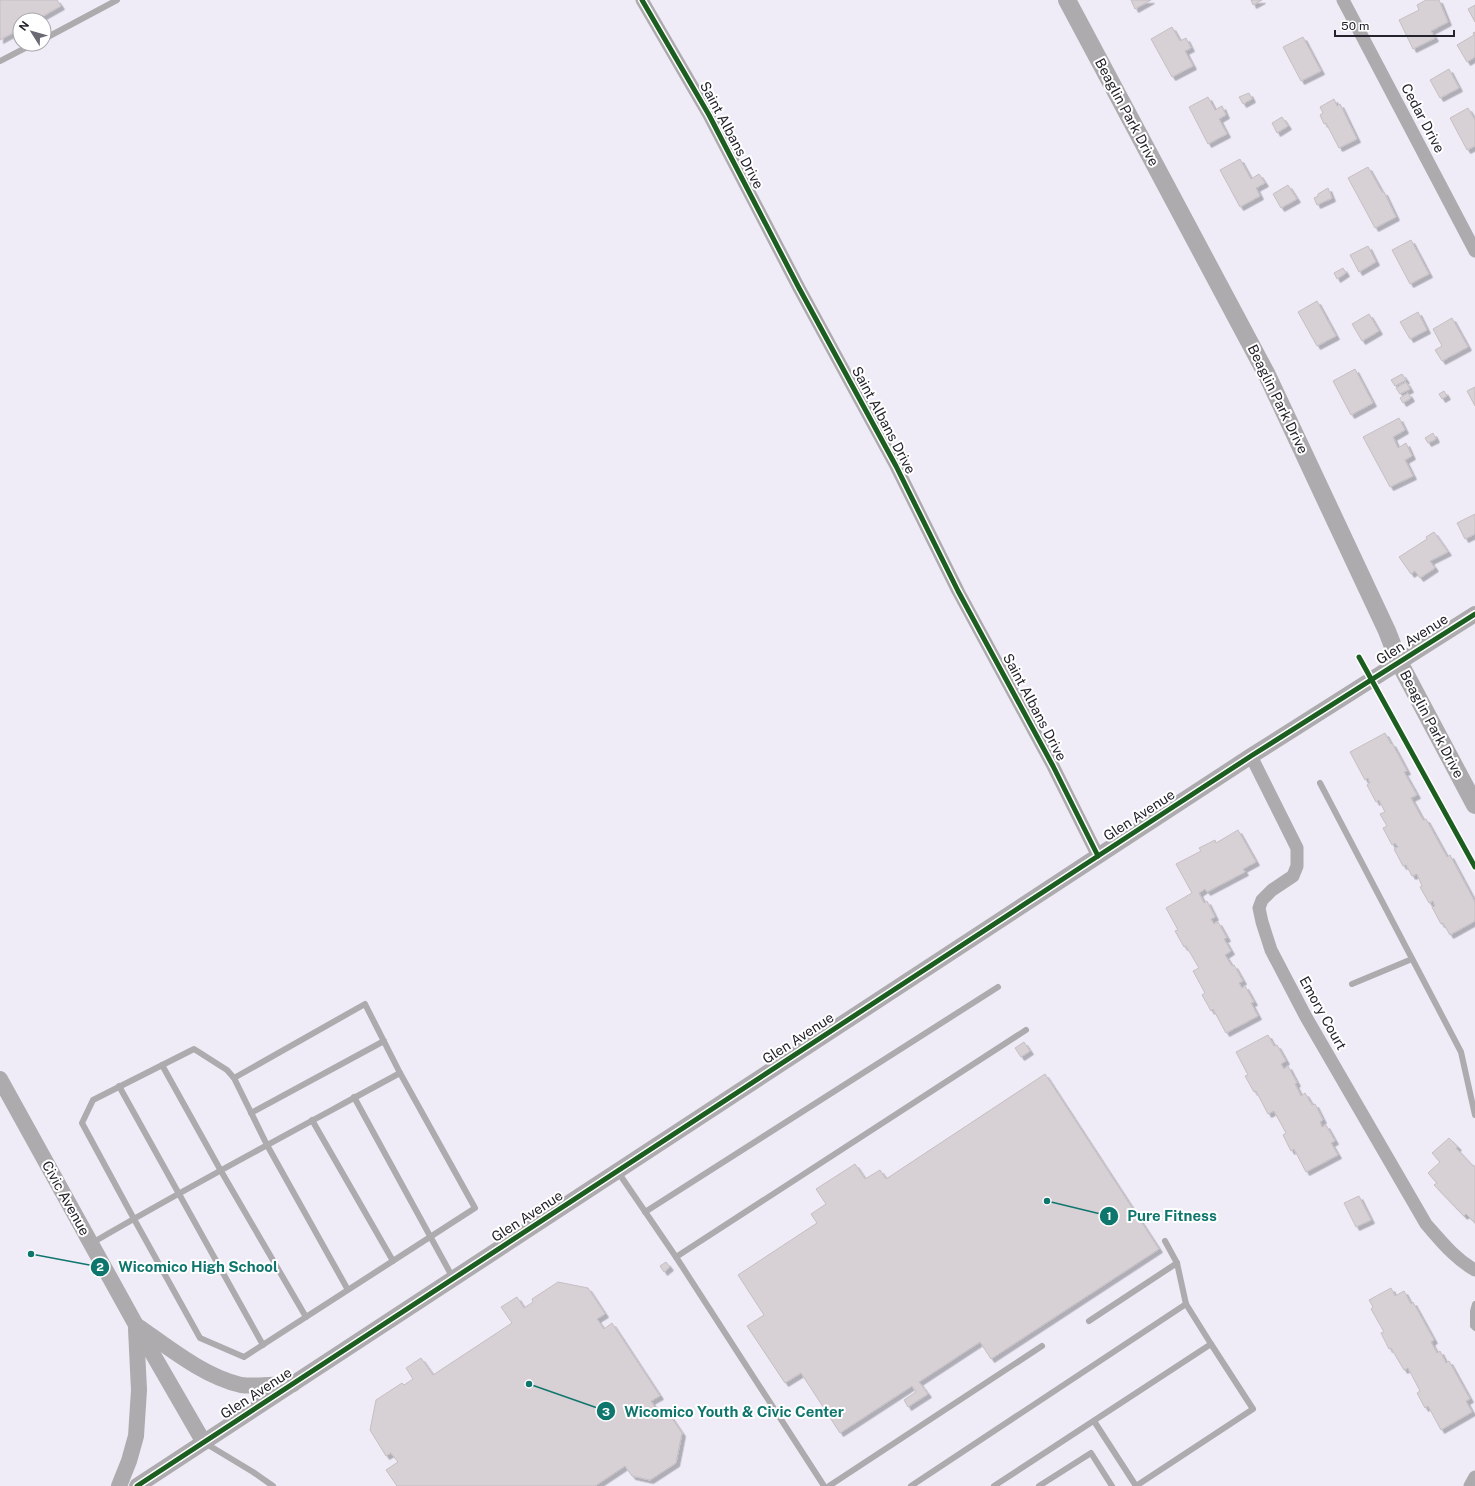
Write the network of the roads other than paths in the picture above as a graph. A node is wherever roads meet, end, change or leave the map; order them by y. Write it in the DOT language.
graph roads {
  1 [pos="117,0"];
  2 [pos="642,0"];
  3 [pos="1068,0"];
  4 [pos="1343,0"];
  5 [pos="52,35"];
  6 [pos="17,52"];
  7 [pos="0,61"];
  8 [pos="1475,251"];
  9 [pos="1475,614"];
  10 [pos="1399,662"];
  11 [pos="1251,756"];
  12 [pos="1320,783"];
  13 [pos="1475,805"];
  14 [pos="1098,856"];
  15 [pos="1412,959"];
  16 [pos="1352,984"];
  17 [pos="998,987"];
  18 [pos="1026,1030"];
  19 [pos="384,1041"];
  20 [pos="162,1065"];
  21 [pos="400,1073"];
  22 [pos="234,1078"];
  23 [pos="0,1079"];
  24 [pos="120,1086"];
  25 [pos="354,1097"];
  26 [pos="251,1114"];
  27 [pos="1475,1115"];
  28 [pos="312,1120"];
  29 [pos="267,1145"];
  30 [pos="221,1171"];
  31 [pos="618,1171"];
  32 [pos="180,1193"];
  33 [pos="646,1212"];
  34 [pos="134,1219"];
  35 [pos="430,1237"];
  36 [pos="1165,1241"];
  37 [pos="91,1244"];
  38 [pos="676,1257"];
  39 [pos="393,1261"];
  40 [pos="1177,1263"];
  41 [pos="1475,1270"];
  42 [pos="454,1279"];
  43 [pos="348,1290"];
  44 [pos="1186,1304"];
  45 [pos="1475,1304"];
  46 [pos="306,1317"];
  47 [pos="1089,1321"];
  48 [pos="136,1325"];
  49 [pos="1475,1328"];
  50 [pos="263,1344"];
  51 [pos="1211,1344"];
  52 [pos="1042,1346"];
  53 [pos="293,1384"];
  54 [pos="1094,1421"];
  55 [pos="203,1442"];
  56 [pos="1475,1478"];
  57 [pos="119,1486"];
  58 [pos="137,1486"];
  59 [pos="273,1486"];
  60 [pos="824,1486"];
  61 [pos="829,1486"];
  62 [pos="911,1486"];
  63 [pos="994,1486"];
  64 [pos="1039,1486"];
  65 [pos="1112,1486"];
  66 [pos="1470,1486"];
  1 -- 5 [label="lane"];
  2 -- 14 [label="street, Saint Albans Drive"];
  3 -- 10 [label="main road, Beaglin Park Drive"];
  4 -- 8 [label="street, Cedar Drive"];
  6 -- 7 [label="lane"];
  9 -- 10 [label="street, Glen Avenue"];
  10 -- 11 [label="street, Glen Avenue"];
  10 -- 13 [label="main road, Beaglin Park Drive"];
  11 -- 14 [label="street, Glen Avenue"];
  11 -- 41 [label="street, Emory Court"];
  12 -- 15 [label="lane"];
  14 -- 31 [label="street, Glen Avenue"];
  15 -- 16 [label="lane"];
  15 -- 27 [label="lane"];
  17 -- 33 [label="lane"];
  18 -- 38 [label="lane"];
  19 -- 21 [label="lane"];
  19 -- 22 [label="lane"];
  19 -- 26 [label="lane"];
  20 -- 22 [label="lane"];
  20 -- 24 [label="lane"];
  20 -- 30 [label="lane"];
  21 -- 25 [label="lane"];
  21 -- 35 [label="lane"];
  22 -- 26 [label="lane"];
  23 -- 37 [label="street, Civic Avenue"];
  24 -- 32 [label="lane"];
  24 -- 34 [label="lane"];
  25 -- 28 [label="lane"];
  25 -- 35 [label="lane"];
  26 -- 29 [label="lane"];
  28 -- 29 [label="lane"];
  28 -- 39 [label="lane"];
  29 -- 30 [label="lane"];
  29 -- 43 [label="lane"];
  30 -- 32 [label="lane"];
  30 -- 46 [label="lane"];
  31 -- 33 [label="lane"];
  31 -- 42 [label="street, Glen Avenue"];
  32 -- 34 [label="lane"];
  32 -- 50 [label="lane"];
  33 -- 38 [label="lane"];
  34 -- 37 [label="lane"];
  34 -- 50 [label="lane"];
  35 -- 39 [label="lane"];
  35 -- 42 [label="lane"];
  36 -- 40 [label="lane"];
  37 -- 48 [label="street, Civic Avenue"];
  38 -- 60 [label="lane"];
  39 -- 43 [label="lane"];
  40 -- 44 [label="lane"];
  40 -- 47 [label="lane"];
  42 -- 53 [label="street, Glen Avenue"];
  43 -- 46 [label="lane"];
  44 -- 51 [label="lane"];
  44 -- 62 [label="lane"];
  45 -- 49 [label="lane"];
  46 -- 50 [label="lane"];
  48 -- 53 [label="street"];
  48 -- 55 [label="street, Civic Avenue"];
  48 -- 57 [label="street"];
  51 -- 54 [label="lane"];
  51 -- 54 [label="lane"];
  52 -- 61 [label="lane"];
  53 -- 55 [label="street, Glen Avenue"];
  54 -- 63 [label="lane"];
  55 -- 58 [label="street, Glen Avenue"];
  55 -- 59 [label="lane"];
  56 -- 66 [label="street"];
  64 -- 65 [label="lane"];
}
